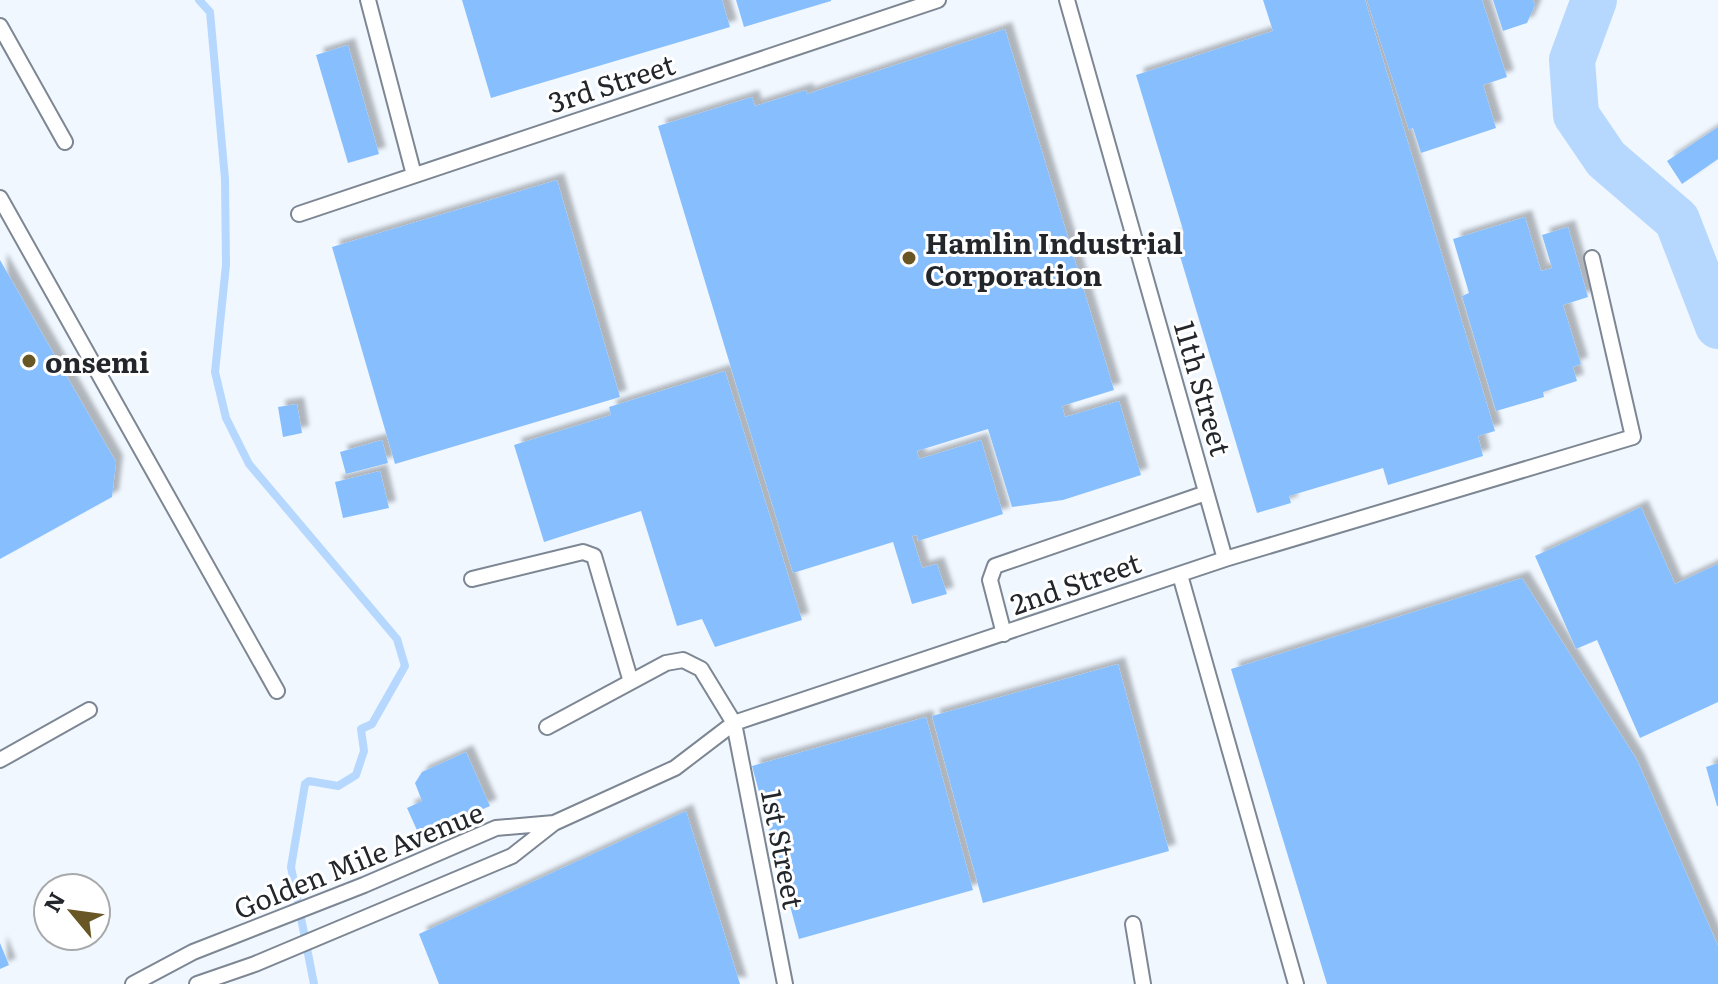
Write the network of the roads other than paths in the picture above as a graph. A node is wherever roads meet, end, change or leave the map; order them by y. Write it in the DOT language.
graph roads {
  1 [pos="368,0"];
  2 [pos="938,0"];
  3 [pos="1067,0"];
  4 [pos="0,26"];
  5 [pos="65,142"];
  6 [pos="414,175"];
  7 [pos="0,198"];
  8 [pos="299,214"];
  9 [pos="1592,258"];
  10 [pos="1206,493"];
  11 [pos="1225,559"];
  12 [pos="1180,575"];
  13 [pos="472,579"];
  14 [pos="1004,634"];
  15 [pos="631,682"];
  16 [pos="277,691"];
  17 [pos="89,710"];
  18 [pos="734,723"];
  19 [pos="547,727"];
  20 [pos="0,760"];
  21 [pos="554,823"];
  22 [pos="1133,924"];
  23 [pos="133,984"];
  24 [pos="197,984"];
  25 [pos="785,984"];
  26 [pos="1143,984"];
  27 [pos="1296,984"];
  1 -- 6 [label="lane"];
  2 -- 6 [label="lane, 3rd Street"];
  3 -- 10 [label="lane, 11th Street"];
  4 -- 5 [label="lane"];
  6 -- 8 [label="lane, 3rd Street"];
  7 -- 16 [label="lane"];
  9 -- 11 [label="lane, 2nd Street"];
  10 -- 11 [label="lane, 11th Street"];
  10 -- 14 [label="lane"];
  11 -- 12 [label="lane, 2nd Street"];
  12 -- 14 [label="lane, 2nd Street"];
  12 -- 27 [label="lane"];
  13 -- 15 [label="lane"];
  14 -- 18 [label="lane, 2nd Street"];
  15 -- 18 [label="lane"];
  15 -- 19 [label="lane"];
  17 -- 20 [label="lane"];
  18 -- 21 [label="lane, 2nd Street"];
  18 -- 25 [label="lane, 1st Street"];
  21 -- 23 [label="lane, Golden Mile Avenue"];
  21 -- 24 [label="lane, Golden Mile Avenue"];
  22 -- 26 [label="lane"];
}
